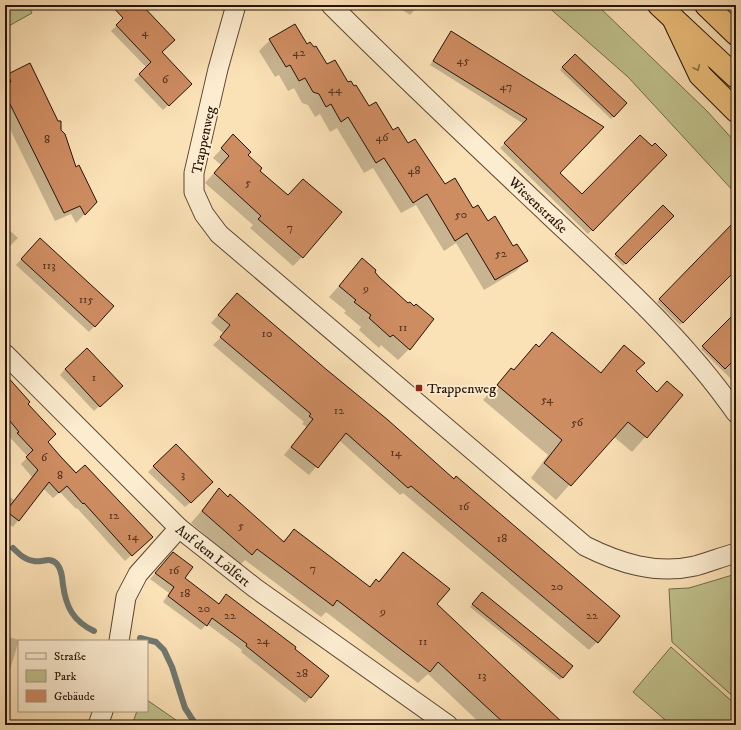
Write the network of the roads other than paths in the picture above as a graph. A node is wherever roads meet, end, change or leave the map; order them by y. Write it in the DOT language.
graph roads {
  1 [pos="236,5"];
  2 [pos="331,5"];
  3 [pos="706,5"];
  4 [pos="666,13"];
  5 [pos="736,34"];
  6 [pos="736,77"];
  7 [pos="736,111"];
  8 [pos="5,354"];
  9 [pos="736,413"];
  10 [pos="179,528"];
  11 [pos="736,553"];
  12 [pos="119,640"];
  13 [pos="102,712"];
  14 [pos="98,725"];
  15 [pos="448,725"];
  1 -- 11 [label="street, Trappenweg"];
  2 -- 9 [label="street, Wiesenstraße"];
  3 -- 5 [label="highway"];
  4 -- 6 [label="highway"];
  4 -- 7 [label="highway, one-way"];
  8 -- 10 [label="street, Auf dem Lölfert"];
  10 -- 12 [label="street"];
  10 -- 15 [label="street, Auf dem Lölfert"];
  13 -- 14 [label="street"];
}
